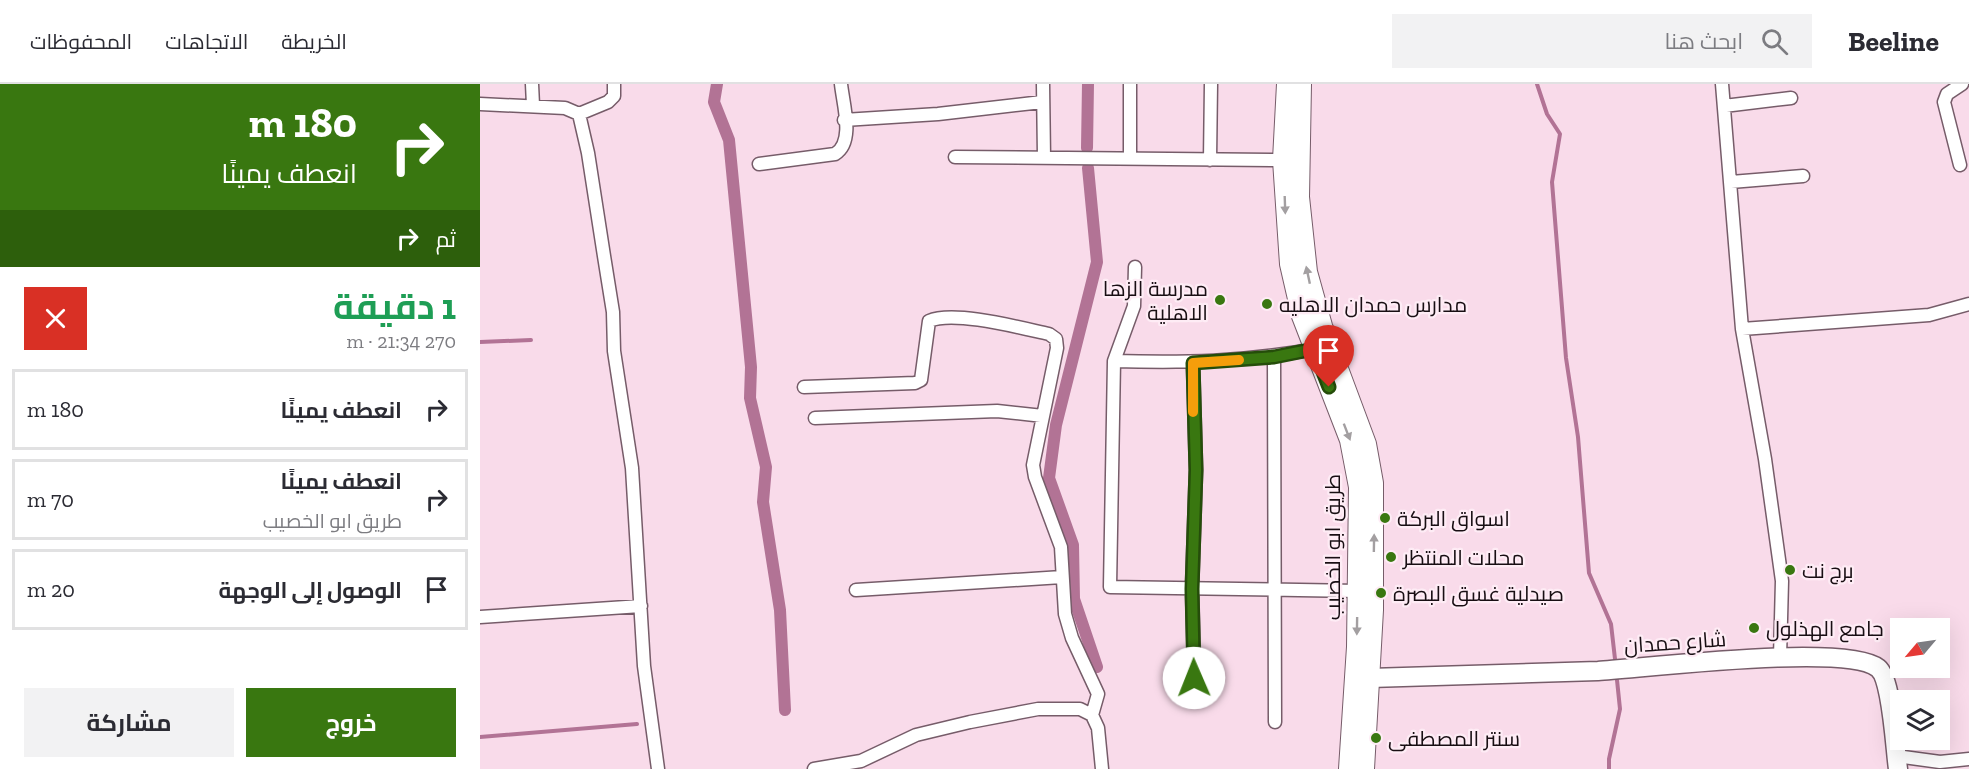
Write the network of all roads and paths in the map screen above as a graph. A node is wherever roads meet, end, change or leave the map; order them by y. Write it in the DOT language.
graph roads {
  1 [pos="532,84"];
  2 [pos="614,84"];
  3 [pos="840,84"];
  4 [pos="1043,84"];
  5 [pos="1130,84"];
  6 [pos="1211,84"];
  7 [pos="1722,84"];
  8 [pos="1962,84"];
  9 [pos="1293,91"];
  10 [pos="1791,98"];
  11 [pos="1042,102"];
  12 [pos="480,104"];
  13 [pos="533,105"];
  14 [pos="1724,106"];
  15 [pos="579,114"];
  16 [pos="844,120"];
  17 [pos="1044,157"];
  18 [pos="955,158"];
  19 [pos="1130,159"];
  20 [pos="1210,160"];
  21 [pos="1283,160"];
  22 [pos="759,164"];
  23 [pos="1960,165"];
  24 [pos="1803,176"];
  25 [pos="1731,182"];
  26 [pos="1135,267"];
  27 [pos="1969,304"];
  28 [pos="1742,329"];
  29 [pos="1314,349"];
  30 [pos="1274,357"];
  31 [pos="1114,361"];
  32 [pos="1193,363"];
  33 [pos="804,387"];
  34 [pos="1043,416"];
  35 [pos="815,418"];
  36 [pos="1062,577"];
  37 [pos="1192,589"];
  38 [pos="855,590"];
  39 [pos="1276,590"];
  40 [pos="1358,591"];
  41 [pos="641,606"];
  42 [pos="480,618"];
  43 [pos="1780,657"];
  44 [pos="1370,678"];
  45 [pos="1195,700"];
  46 [pos="1092,715"];
  47 [pos="1275,722"];
  48 [pos="1969,759"];
  49 [pos="1897,762"];
  50 [pos="658,769"];
  51 [pos="814,769"];
  52 [pos="1102,769"];
  53 [pos="1349,769"];
  54 [pos="1364,769"];
  1 -- 13 [label="street"];
  2 -- 15 [label="street"];
  3 -- 16 [label="street"];
  4 -- 11 [label="street"];
  5 -- 19 [label="street"];
  6 -- 20 [label="street"];
  7 -- 14 [label="street"];
  8 -- 23 [label="street"];
  9 -- 21 [label="main road, طريق ابو الخصيب"];
  44 -- 9 [label="main road, طريق ابو الخصيب, one-way"];
  10 -- 14 [label="street"];
  11 -- 16 [label="street"];
  11 -- 17 [label="street"];
  12 -- 13 [label="street"];
  13 -- 15 [label="street"];
  14 -- 25 [label="street"];
  15 -- 41 [label="street"];
  16 -- 22 [label="street"];
  17 -- 18 [label="street"];
  17 -- 19 [label="street"];
  19 -- 20 [label="street"];
  20 -- 21 [label="street"];
  21 -- 29 [label="main road, طريق ابو الخصيب, one-way"];
  24 -- 25 [label="street"];
  25 -- 28 [label="street"];
  26 -- 31 [label="street"];
  27 -- 28 [label="street"];
  28 -- 43 [label="street"];
  29 -- 30 [label="street"];
  29 -- 40 [label="main road, طريق ابو الخصيب, one-way"];
  30 -- 32 [label="street"];
  30 -- 39 [label="street"];
  31 -- 32 [label="street"];
  31 -- 37 [label="street"];
  32 -- 37 [label="street"];
  33 -- 34 [label="street"];
  34 -- 35 [label="street"];
  34 -- 36 [label="street"];
  36 -- 38 [label="street"];
  36 -- 46 [label="street"];
  37 -- 39 [label="street"];
  37 -- 45 [label="street"];
  39 -- 40 [label="street"];
  39 -- 47 [label="street"];
  40 -- 53 [label="main road, طريق ابو الخصيب, one-way"];
  41 -- 42 [label="street"];
  41 -- 50 [label="street"];
  43 -- 44 [label="main road, شارع حمدان"];
  43 -- 49 [label="main road, شارع حمدان"];
  44 -- 54 [label="main road, طريق ابو الخصيب"];
  46 -- 51 [label="street"];
  46 -- 52 [label="street"];
  48 -- 49 [label="street"];
}
